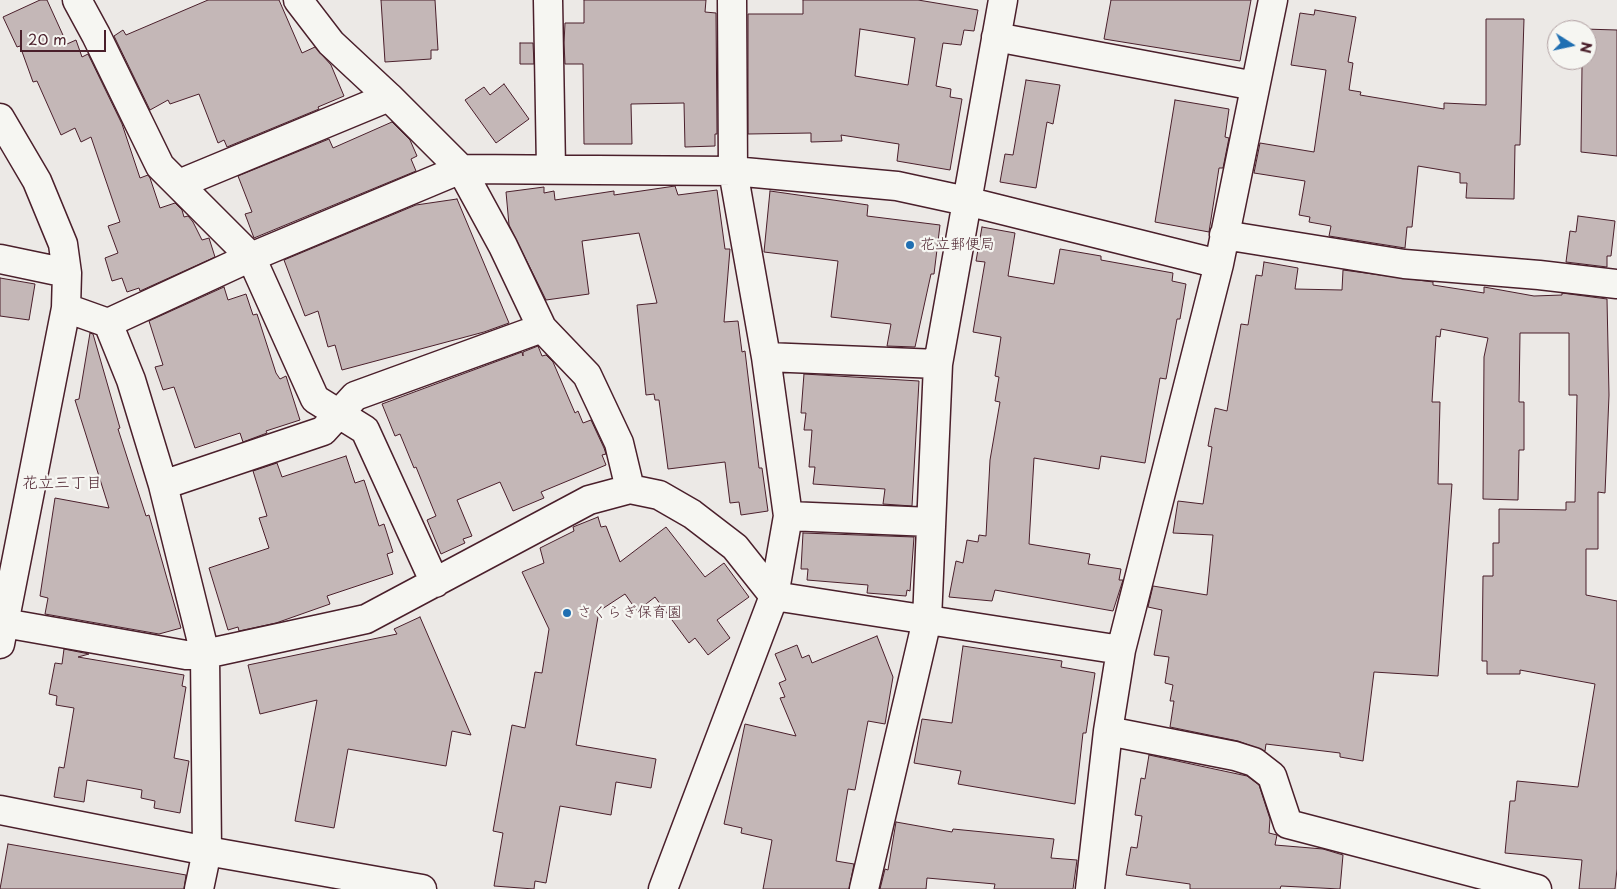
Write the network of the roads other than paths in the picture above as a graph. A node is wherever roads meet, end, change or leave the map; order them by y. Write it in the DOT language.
graph roads {
  1 [pos="76,0"];
  2 [pos="298,0"];
  3 [pos="548,0"];
  4 [pos="732,0"];
  5 [pos="1003,0"];
  6 [pos="1273,0"];
  7 [pos="996,37"];
  8 [pos="1255,86"];
  9 [pos="389,96"];
  10 [pos="0,118"];
  11 [pos="551,168"];
  12 [pos="462,169"];
  13 [pos="733,171"];
  14 [pos="179,184"];
  15 [pos="966,201"];
  16 [pos="1224,235"];
  17 [pos="251,257"];
  18 [pos="0,259"];
  19 [pos="1219,264"];
  20 [pos="67,273"];
  21 [pos="1617,284"];
  22 [pos="66,308"];
  23 [pos="108,323"];
  24 [pos="542,328"];
  25 [pos="766,357"];
  26 [pos="938,364"];
  27 [pos="340,414"];
  28 [pos="163,485"];
  29 [pos="630,488"];
  30 [pos="788,516"];
  31 [pos="931,522"];
  32 [pos="8,553"];
  33 [pos="435,584"];
  34 [pos="774,596"];
  35 [pos="927,620"];
  36 [pos="2,633"];
  37 [pos="1121,650"];
  38 [pos="205,654"];
  39 [pos="1108,730"];
  40 [pos="0,810"];
  41 [pos="207,851"];
  42 [pos="199,889"];
  43 [pos="422,889"];
  44 [pos="663,889"];
  45 [pos="864,889"];
  46 [pos="1090,889"];
  47 [pos="1537,889"];
  1 -- 14 [label="street"];
  2 -- 9 [label="street"];
  3 -- 11 [label="street"];
  4 -- 13 [label="street"];
  5 -- 7 [label="street"];
  6 -- 8 [label="street"];
  7 -- 8 [label="street"];
  7 -- 15 [label="street"];
  8 -- 16 [label="street"];
  9 -- 12 [label="street"];
  9 -- 14 [label="street"];
  10 -- 20 [label="street"];
  11 -- 12 [label="street"];
  11 -- 13 [label="street"];
  12 -- 17 [label="street"];
  12 -- 24 [label="street"];
  13 -- 15 [label="street"];
  13 -- 25 [label="street"];
  14 -- 17 [label="street"];
  15 -- 19 [label="street"];
  15 -- 26 [label="street"];
  16 -- 19 [label="street"];
  16 -- 21 [label="street"];
  17 -- 23 [label="street"];
  17 -- 27 [label="street"];
  18 -- 20 [label="street"];
  19 -- 37 [label="street"];
  20 -- 22 [label="street"];
  22 -- 23 [label="street"];
  22 -- 32 [label="street"];
  23 -- 28 [label="street"];
  24 -- 27 [label="street"];
  24 -- 29 [label="street"];
  25 -- 26 [label="street"];
  25 -- 30 [label="street"];
  26 -- 31 [label="street"];
  27 -- 28 [label="street"];
  27 -- 33 [label="street"];
  28 -- 38 [label="street"];
  29 -- 33 [label="street"];
  29 -- 34 [label="street"];
  30 -- 31 [label="street"];
  30 -- 34 [label="street"];
  31 -- 35 [label="street"];
  32 -- 36 [label="street"];
  33 -- 38 [label="street"];
  34 -- 35 [label="street"];
  34 -- 44 [label="street"];
  35 -- 37 [label="street"];
  35 -- 45 [label="street"];
  36 -- 38 [label="street"];
  37 -- 39 [label="street"];
  38 -- 41 [label="street"];
  39 -- 46 [label="street"];
  39 -- 47 [label="street"];
  40 -- 41 [label="street"];
  41 -- 42 [label="street"];
  41 -- 43 [label="street"];
}
